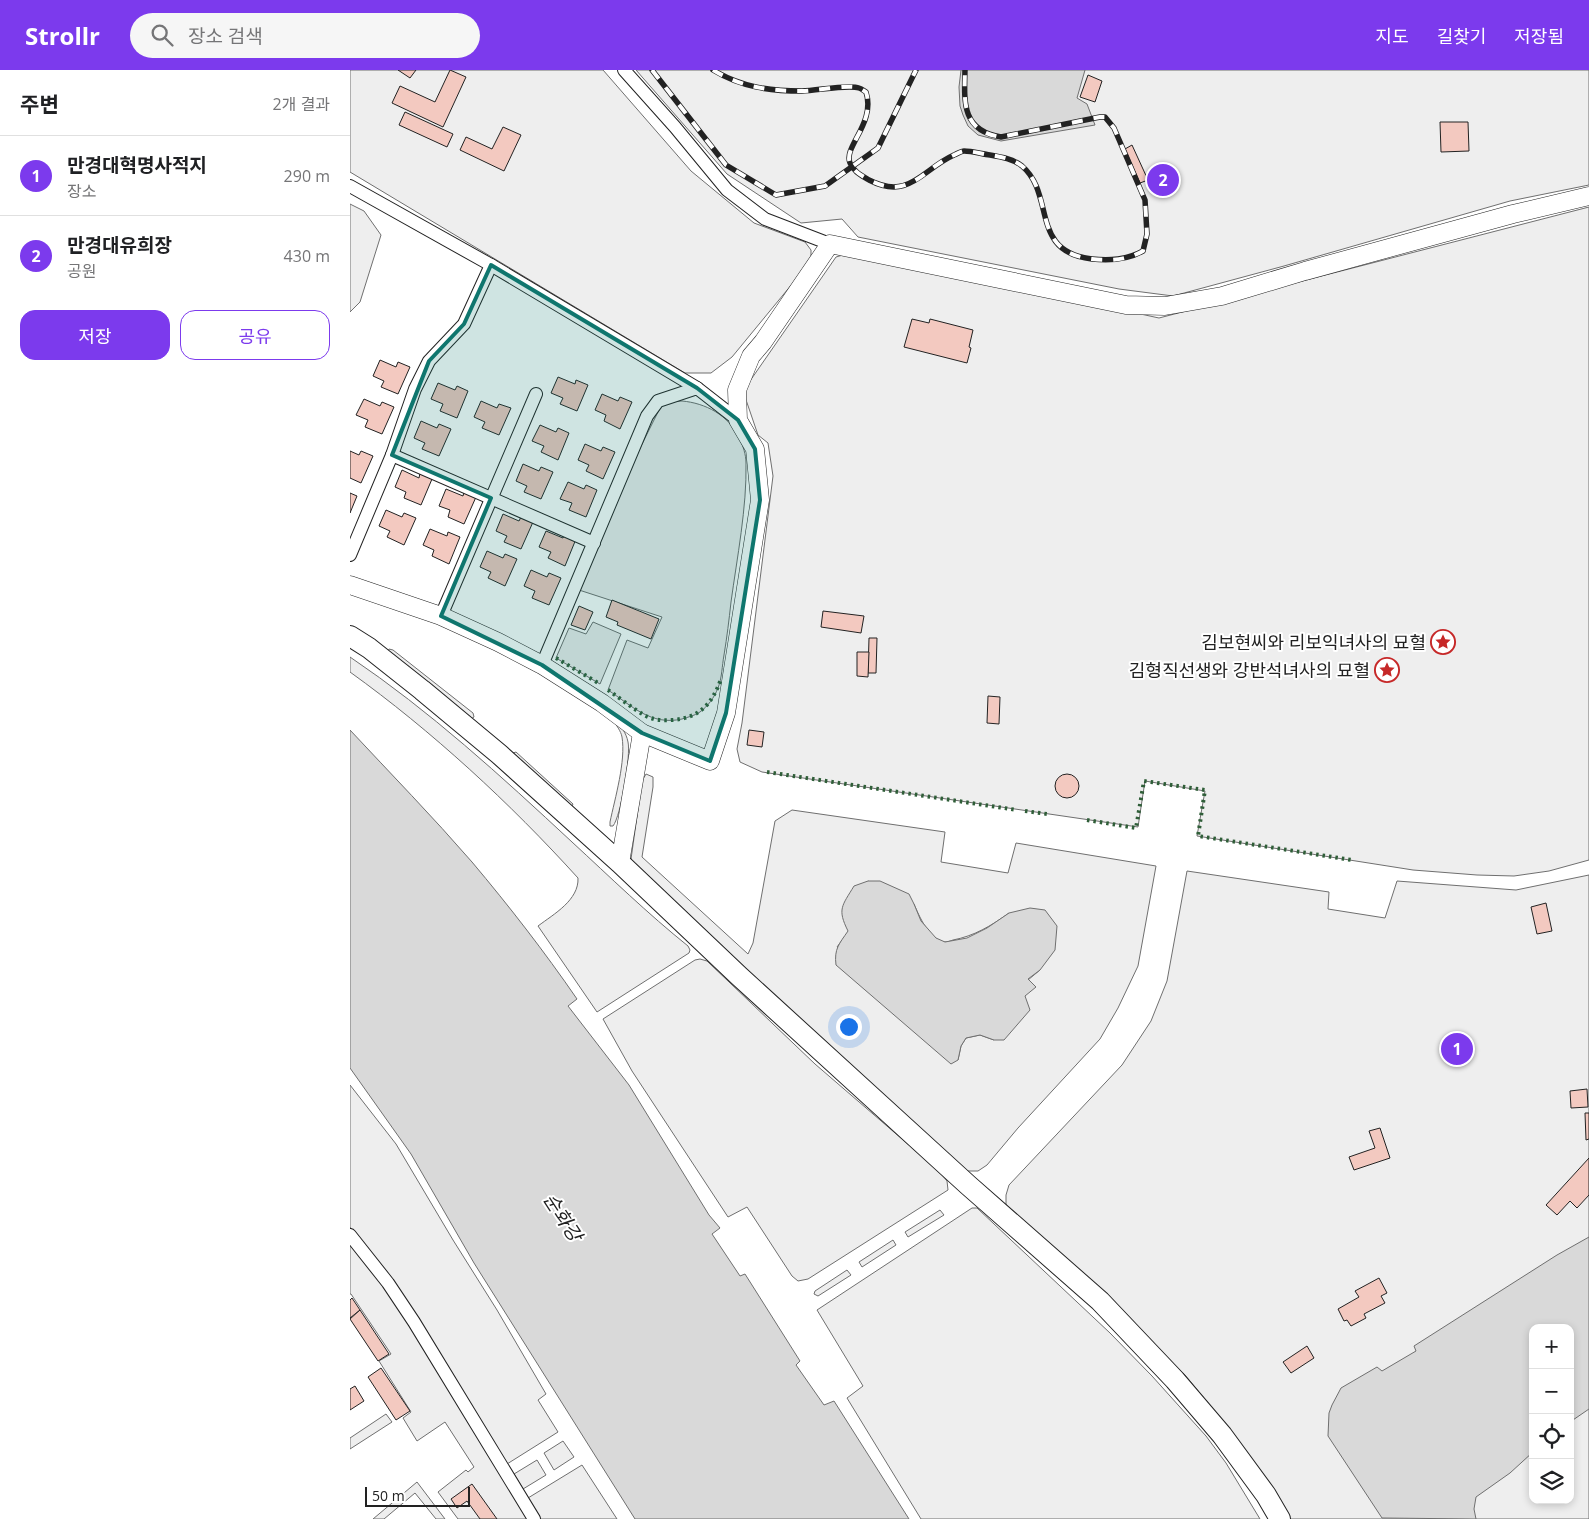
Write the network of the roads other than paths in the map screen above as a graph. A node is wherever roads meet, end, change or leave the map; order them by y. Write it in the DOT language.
graph roads {
  1 [pos="624,70"];
  2 [pos="350,186"];
  3 [pos="1589,196"];
  4 [pos="830,244"];
  5 [pos="491,265"];
  6 [pos="697,388"];
  7 [pos="536,394"];
  8 [pos="738,420"];
  9 [pos="392,455"];
  10 [pos="491,498"];
  11 [pos="594,543"];
  12 [pos="350,555"];
  13 [pos="350,585"];
  14 [pos="441,616"];
  15 [pos="350,636"];
  16 [pos="542,665"];
  17 [pos="642,733"];
  18 [pos="620,863"];
  19 [pos="350,1235"];
  20 [pos="534,1519"];
  21 [pos="1280,1519"];
  1 -- 4 [label="street"];
  2 -- 5 [label="street"];
  3 -- 4 [label="main road"];
  4 -- 8 [label="main road"];
  5 -- 6 [label="street"];
  5 -- 9 [label="street"];
  6 -- 8 [label="street"];
  6 -- 11 [label="street"];
  7 -- 10 [label="street"];
  8 -- 17 [label="main road"];
  9 -- 10 [label="street"];
  9 -- 12 [label="street"];
  10 -- 11 [label="street"];
  10 -- 14 [label="street"];
  11 -- 16 [label="street"];
  13 -- 14 [label="main road"];
  14 -- 16 [label="main road"];
  15 -- 18 [label="main road"];
  16 -- 17 [label="main road"];
  17 -- 18 [label="main road"];
  18 -- 21 [label="main road"];
  19 -- 20 [label="street"];
}
